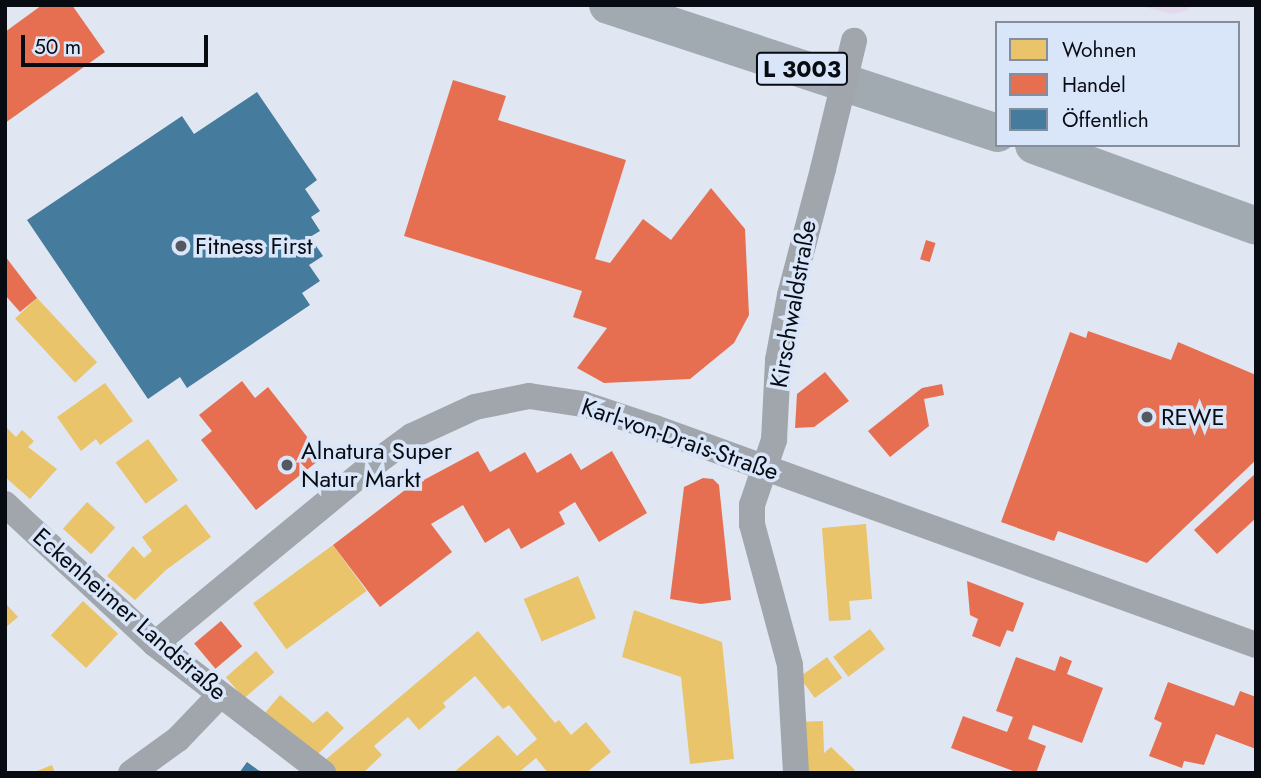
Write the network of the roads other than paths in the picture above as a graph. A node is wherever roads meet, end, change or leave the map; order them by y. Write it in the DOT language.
graph roads {
  1 [pos="608,5"];
  2 [pos="854,41"];
  3 [pos="995,132"];
  4 [pos="1039,147"];
  5 [pos="1256,226"];
  6 [pos="766,467"];
  7 [pos="5,504"];
  8 [pos="155,644"];
  9 [pos="1256,645"];
  10 [pos="220,695"];
  11 [pos="131,773"];
  12 [pos="323,773"];
  13 [pos="796,773"];
  1 -- 3 [label="main road, L 3003"];
  2 -- 6 [label="street, Kirschwaldstraße, bridge"];
  4 -- 5 [label="main road"];
  6 -- 8 [label="street, Karl-von-Drais-Straße"];
  6 -- 9 [label="street, Karl-von-Drais-Straße"];
  6 -- 13 [label="street, Kirschwaldstraße"];
  7 -- 8 [label="street, Eckenheimer Landstraße"];
  8 -- 10 [label="street, Eckenheimer Landstraße"];
  10 -- 11 [label="street"];
  10 -- 12 [label="street, Eckenheimer Landstraße"];
}
